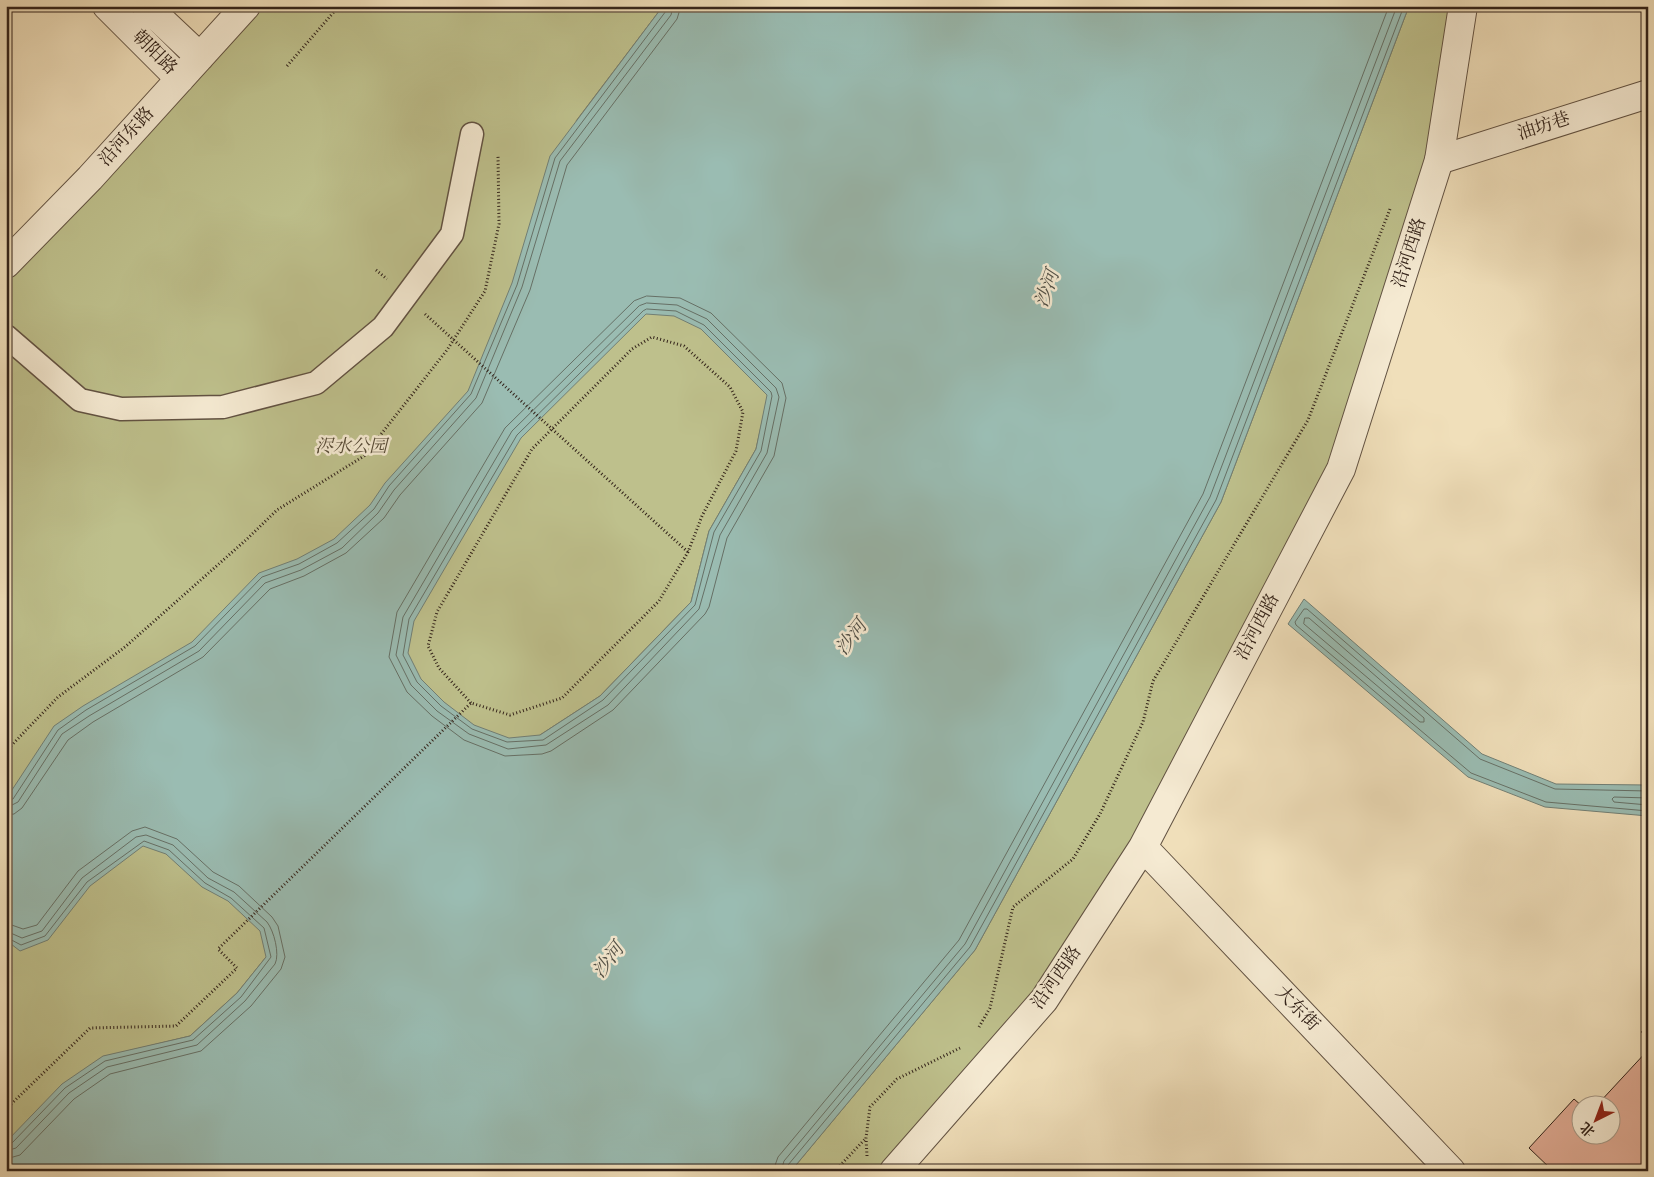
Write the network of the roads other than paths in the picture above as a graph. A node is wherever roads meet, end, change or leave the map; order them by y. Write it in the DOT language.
graph roads {
  1 [pos="107,6"];
  2 [pos="146,6"];
  3 [pos="246,6"];
  4 [pos="1463,6"];
  5 [pos="200,57"];
  6 [pos="180,79"];
  7 [pos="1648,94"];
  8 [pos="472,134"];
  9 [pos="1439,160"];
  10 [pos="6,264"];
  11 [pos="6,336"];
  12 [pos="1142,847"];
  13 [pos="894,1171"];
  14 [pos="1451,1171"];
  1 -- 6 [label="street, 朝阳路"];
  2 -- 5 [label="street, 朝阳路"];
  3 -- 5 [label="street, 沿河东路"];
  4 -- 9 [label="street, 沿河西路"];
  5 -- 6 [label="street, 沿河东路"];
  6 -- 10 [label="street, 沿河东路"];
  7 -- 9 [label="street, 油坊巷"];
  8 -- 11 [label="street"];
  9 -- 12 [label="street, 沿河西路"];
  12 -- 13 [label="street, 沿河西路"];
  12 -- 14 [label="street, 大东街"];
}
